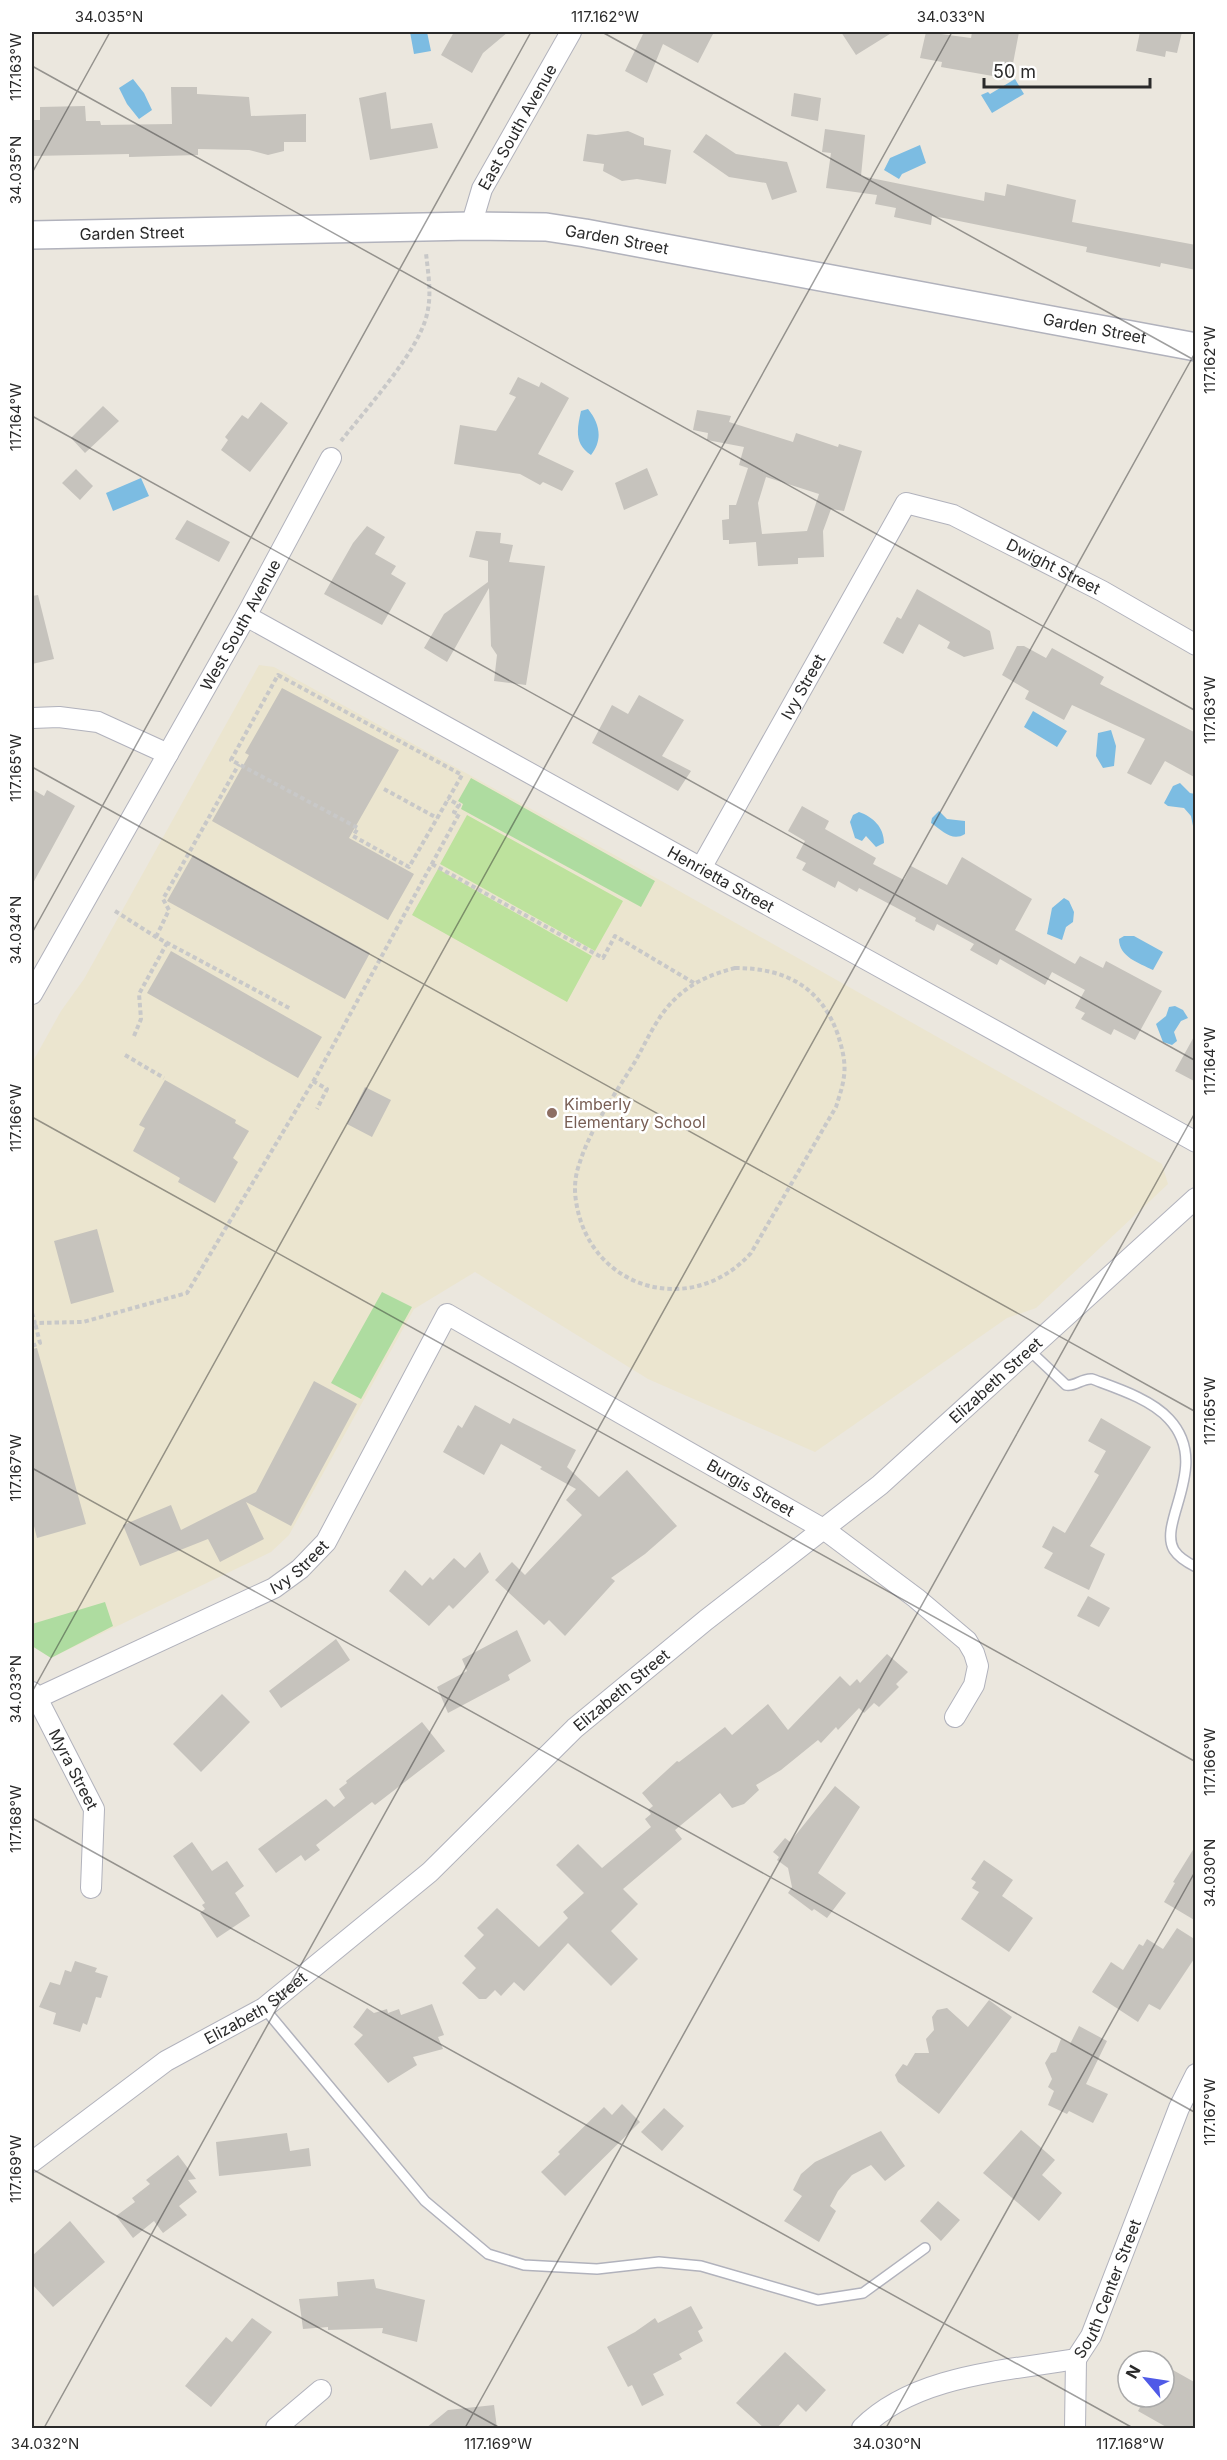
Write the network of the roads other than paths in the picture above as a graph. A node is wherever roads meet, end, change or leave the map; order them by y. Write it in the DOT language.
graph roads {
  1 [pos="571,32"];
  2 [pos="471,226"];
  3 [pos="32,235"];
  4 [pos="1196,347"];
  5 [pos="331,458"];
  6 [pos="906,504"];
  7 [pos="246,616"];
  8 [pos="1196,645"];
  9 [pos="32,718"];
  10 [pos="168,754"];
  11 [pos="701,868"];
  12 [pos="32,994"];
  13 [pos="1196,1142"];
  14 [pos="1196,1198"];
  15 [pos="447,1314"];
  16 [pos="1029,1350"];
  17 [pos="825,1530"];
  18 [pos="1196,1568"];
  19 [pos="34,1695"];
  20 [pos="955,1717"];
  21 [pos="91,1888"];
  22 [pos="264,2008"];
  23 [pos="1196,2073"];
  24 [pos="32,2162"];
  25 [pos="925,2248"];
  26 [pos="1076,2359"];
  27 [pos="321,2391"];
  28 [pos="276,2428"];
  29 [pos="862,2428"];
  30 [pos="1075,2428"];
  1 -- 2 [label="street, East South Avenue"];
  2 -- 3 [label="street, Garden Street"];
  2 -- 4 [label="street, Garden Street"];
  5 -- 7 [label="street, West South Avenue"];
  6 -- 8 [label="street, Dwight Street"];
  6 -- 11 [label="street, Ivy Street"];
  7 -- 10 [label="street, West South Avenue"];
  7 -- 11 [label="street, Henrietta Street"];
  9 -- 10 [label="street"];
  10 -- 12 [label="street, West South Avenue"];
  11 -- 13 [label="street, Henrietta Street"];
  14 -- 16 [label="street, Elizabeth Street"];
  15 -- 17 [label="street, Burgis Street"];
  15 -- 19 [label="street, Ivy Street"];
  16 -- 17 [label="street, Elizabeth Street"];
  16 -- 18 [label="lane"];
  17 -- 20 [label="street, Burgis Street"];
  17 -- 22 [label="street, Elizabeth Street"];
  19 -- 21 [label="street, Myra Street"];
  22 -- 24 [label="street, Elizabeth Street"];
  22 -- 25 [label="lane"];
  23 -- 26 [label="street, South Center Street"];
  26 -- 29 [label="street, South Center Street"];
  26 -- 30 [label="street"];
  27 -- 28 [label="street"];
}
